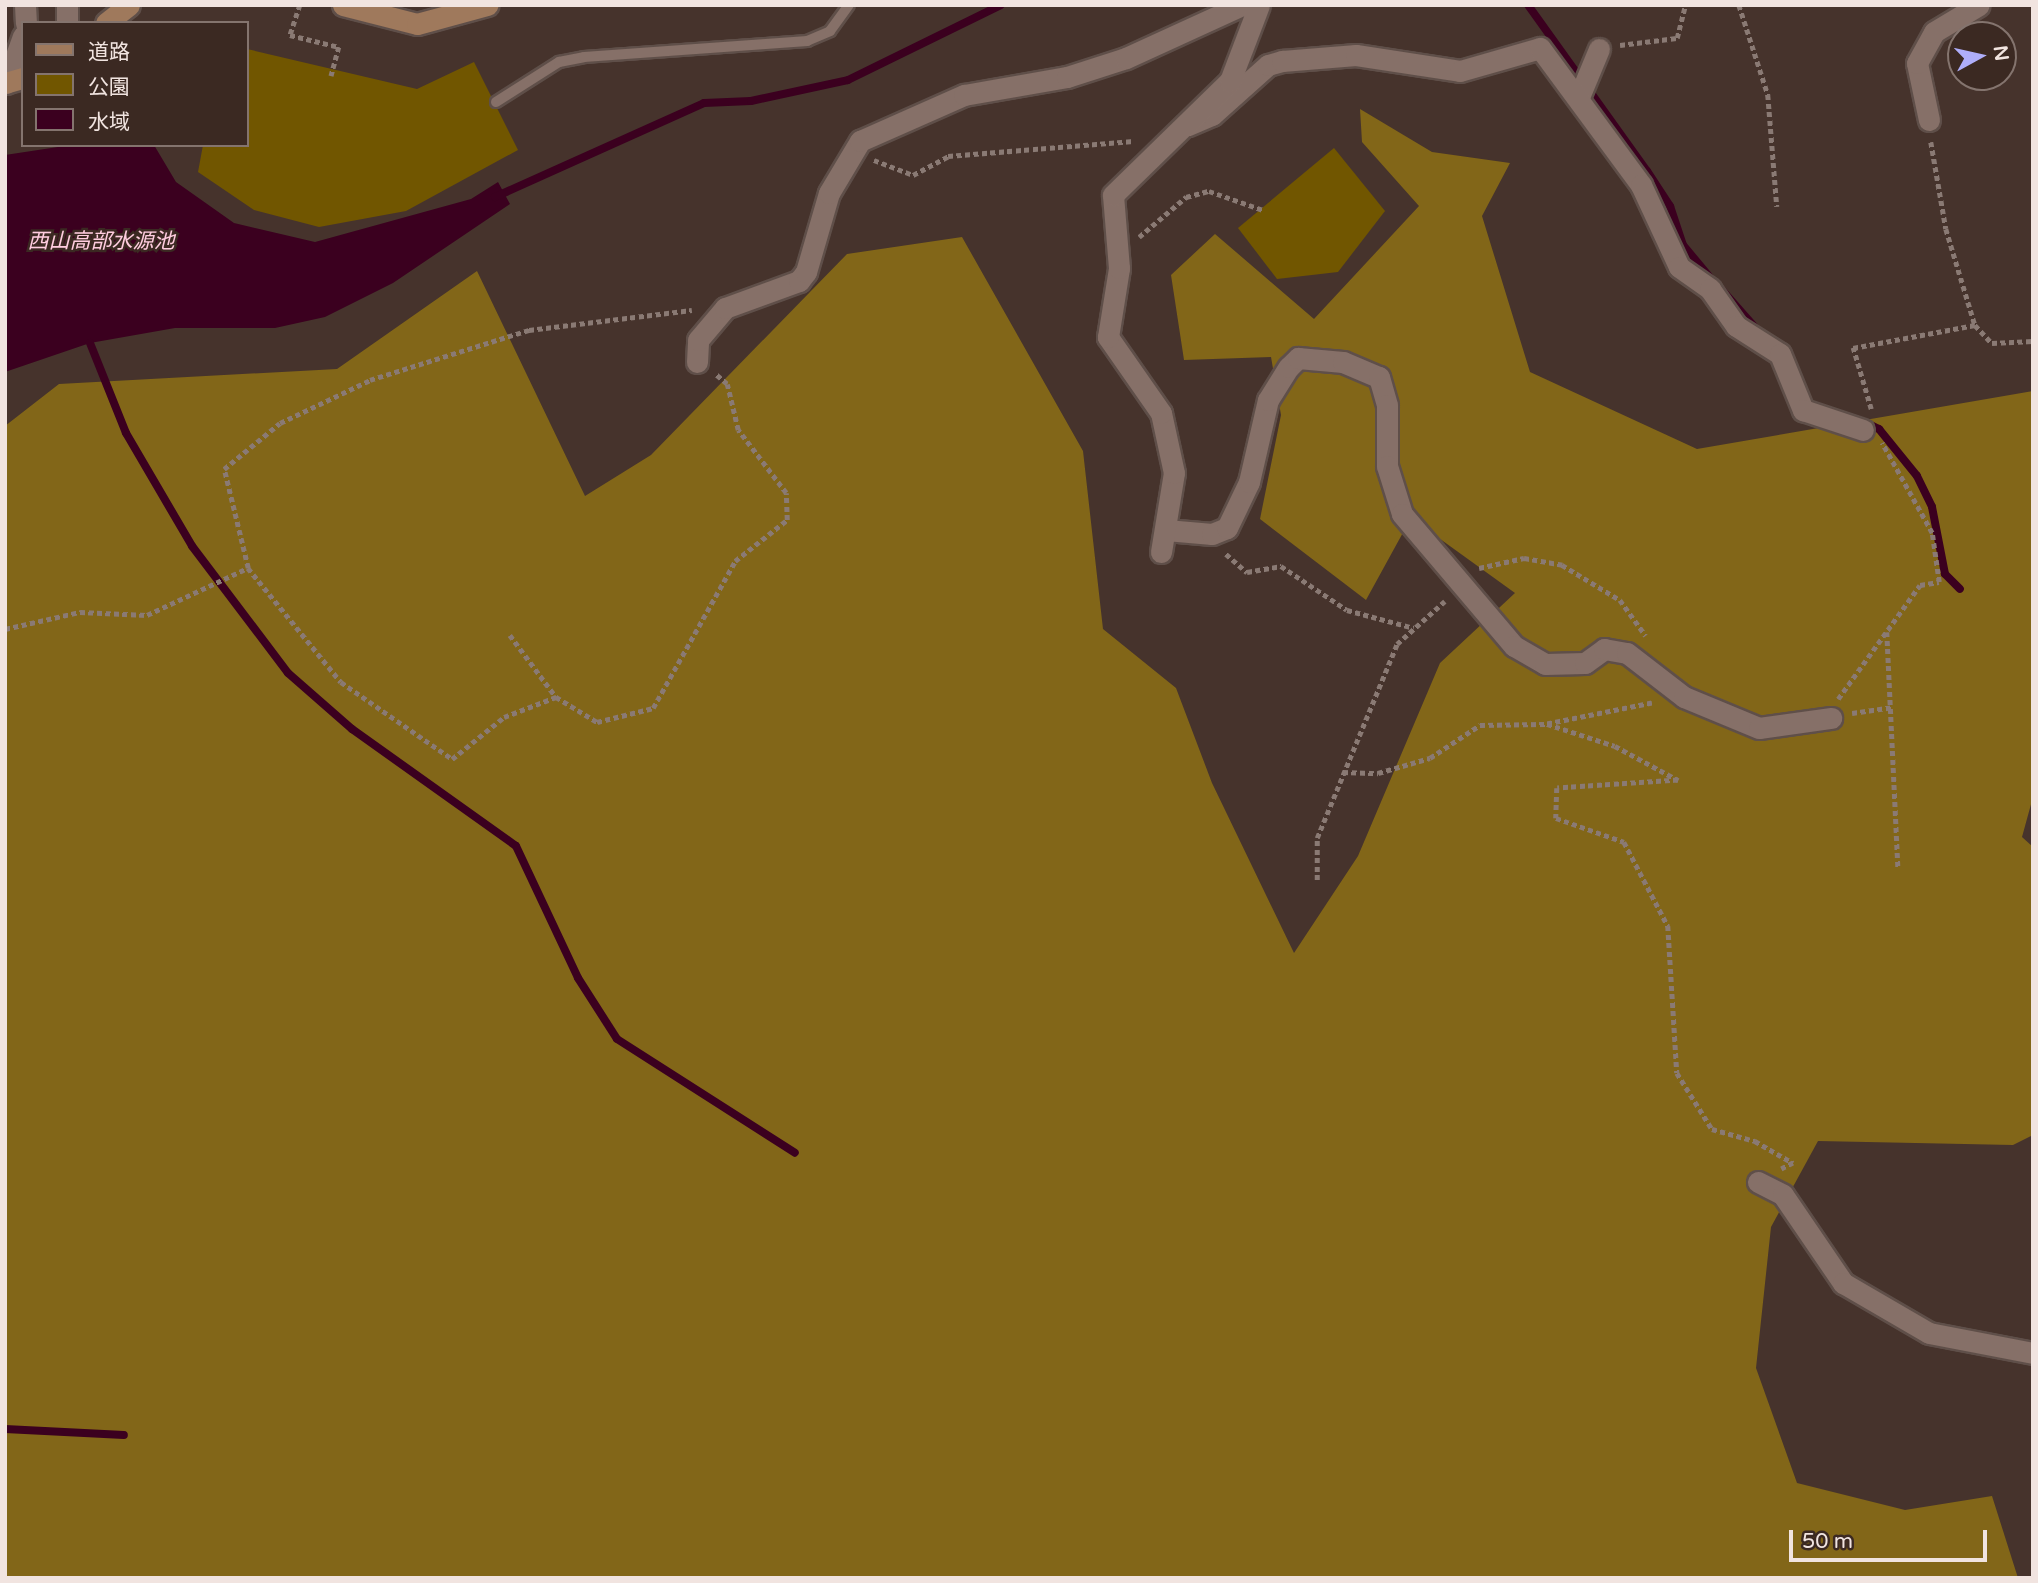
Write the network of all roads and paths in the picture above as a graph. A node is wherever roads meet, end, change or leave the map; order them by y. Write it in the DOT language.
graph roads {
  1 [pos="129,5"];
  2 [pos="300,5"];
  3 [pos="487,5"];
  4 [pos="849,5"];
  5 [pos="1242,5"];
  6 [pos="1259,5"];
  7 [pos="1685,5"];
  8 [pos="1739,5"];
  9 [pos="1979,5"];
  10 [pos="350,6"];
  11 [pos="109,21"];
  12 [pos="21,44"];
  13 [pos="1599,49"];
  14 [pos="331,76"];
  15 [pos="11,82"];
  16 [pos="1579,97"];
  17 [pos="496,102"];
  18 [pos="1929,120"];
  19 [pos="1188,125"];
  20 [pos="1158,144"];
  21 [pos="850,151"];
  22 [pos="1777,207"];
  23 [pos="1263,210"];
  24 [pos="1117,254"];
  25 [pos="725,308"];
  26 [pos="1975,325"];
  27 [pos="2033,341"];
  28 [pos="697,362"];
  29 [pos="1868,422"];
  30 [pos="1166,530"];
  31 [pos="1221,550"];
  32 [pos="1161,552"];
  33 [pos="248,568"];
  34 [pos="1460,588"];
  35 [pos="1415,628"];
  36 [pos="5,629"];
  37 [pos="1887,631"];
  38 [pos="510,635"];
  39 [pos="1651,648"];
  40 [pos="1684,696"];
  41 [pos="556,697"];
  42 [pos="1894,707"];
  43 [pos="1827,719"];
  44 [pos="1547,724"];
  45 [pos="1343,772"];
  46 [pos="1898,869"];
  47 [pos="1317,880"];
  48 [pos="1758,1182"];
  49 [pos="2033,1353"];
  1 -- 11 [label="main road"];
  2 -- 14 [label="path"];
  3 -- 10 [label="main road"];
  4 -- 17 [label="lane"];
  5 -- 21 [label="street"];
  6 -- 19 [label="street"];
  7 -- 13 [label="path"];
  8 -- 22 [label="path"];
  9 -- 18 [label="street"];
  12 -- 15 [label="street"];
  13 -- 16 [label="street"];
  16 -- 19 [label="street"];
  16 -- 29 [label="street"];
  18 -- 26 [label="path"];
  19 -- 20 [label="street"];
  20 -- 21 [label="path"];
  20 -- 24 [label="street"];
  21 -- 25 [label="street"];
  23 -- 24 [label="path"];
  24 -- 30 [label="street"];
  25 -- 28 [label="street"];
  25 -- 33 [label="path"];
  26 -- 27 [label="path"];
  26 -- 29 [label="path"];
  28 -- 41 [label="path"];
  29 -- 37 [label="path"];
  30 -- 32 [label="street"];
  30 -- 34 [label="street"];
  31 -- 35 [label="path"];
  33 -- 36 [label="path"];
  33 -- 41 [label="path"];
  34 -- 35 [label="path"];
  34 -- 39 [label="path"];
  34 -- 40 [label="street"];
  35 -- 45 [label="path"];
  37 -- 42 [label="path"];
  37 -- 43 [label="path"];
  38 -- 41 [label="path"];
  40 -- 43 [label="street"];
  40 -- 44 [label="path"];
  42 -- 43 [label="path"];
  42 -- 46 [label="path"];
  44 -- 45 [label="path"];
  44 -- 48 [label="path"];
  45 -- 47 [label="path"];
  48 -- 49 [label="street"];
}
